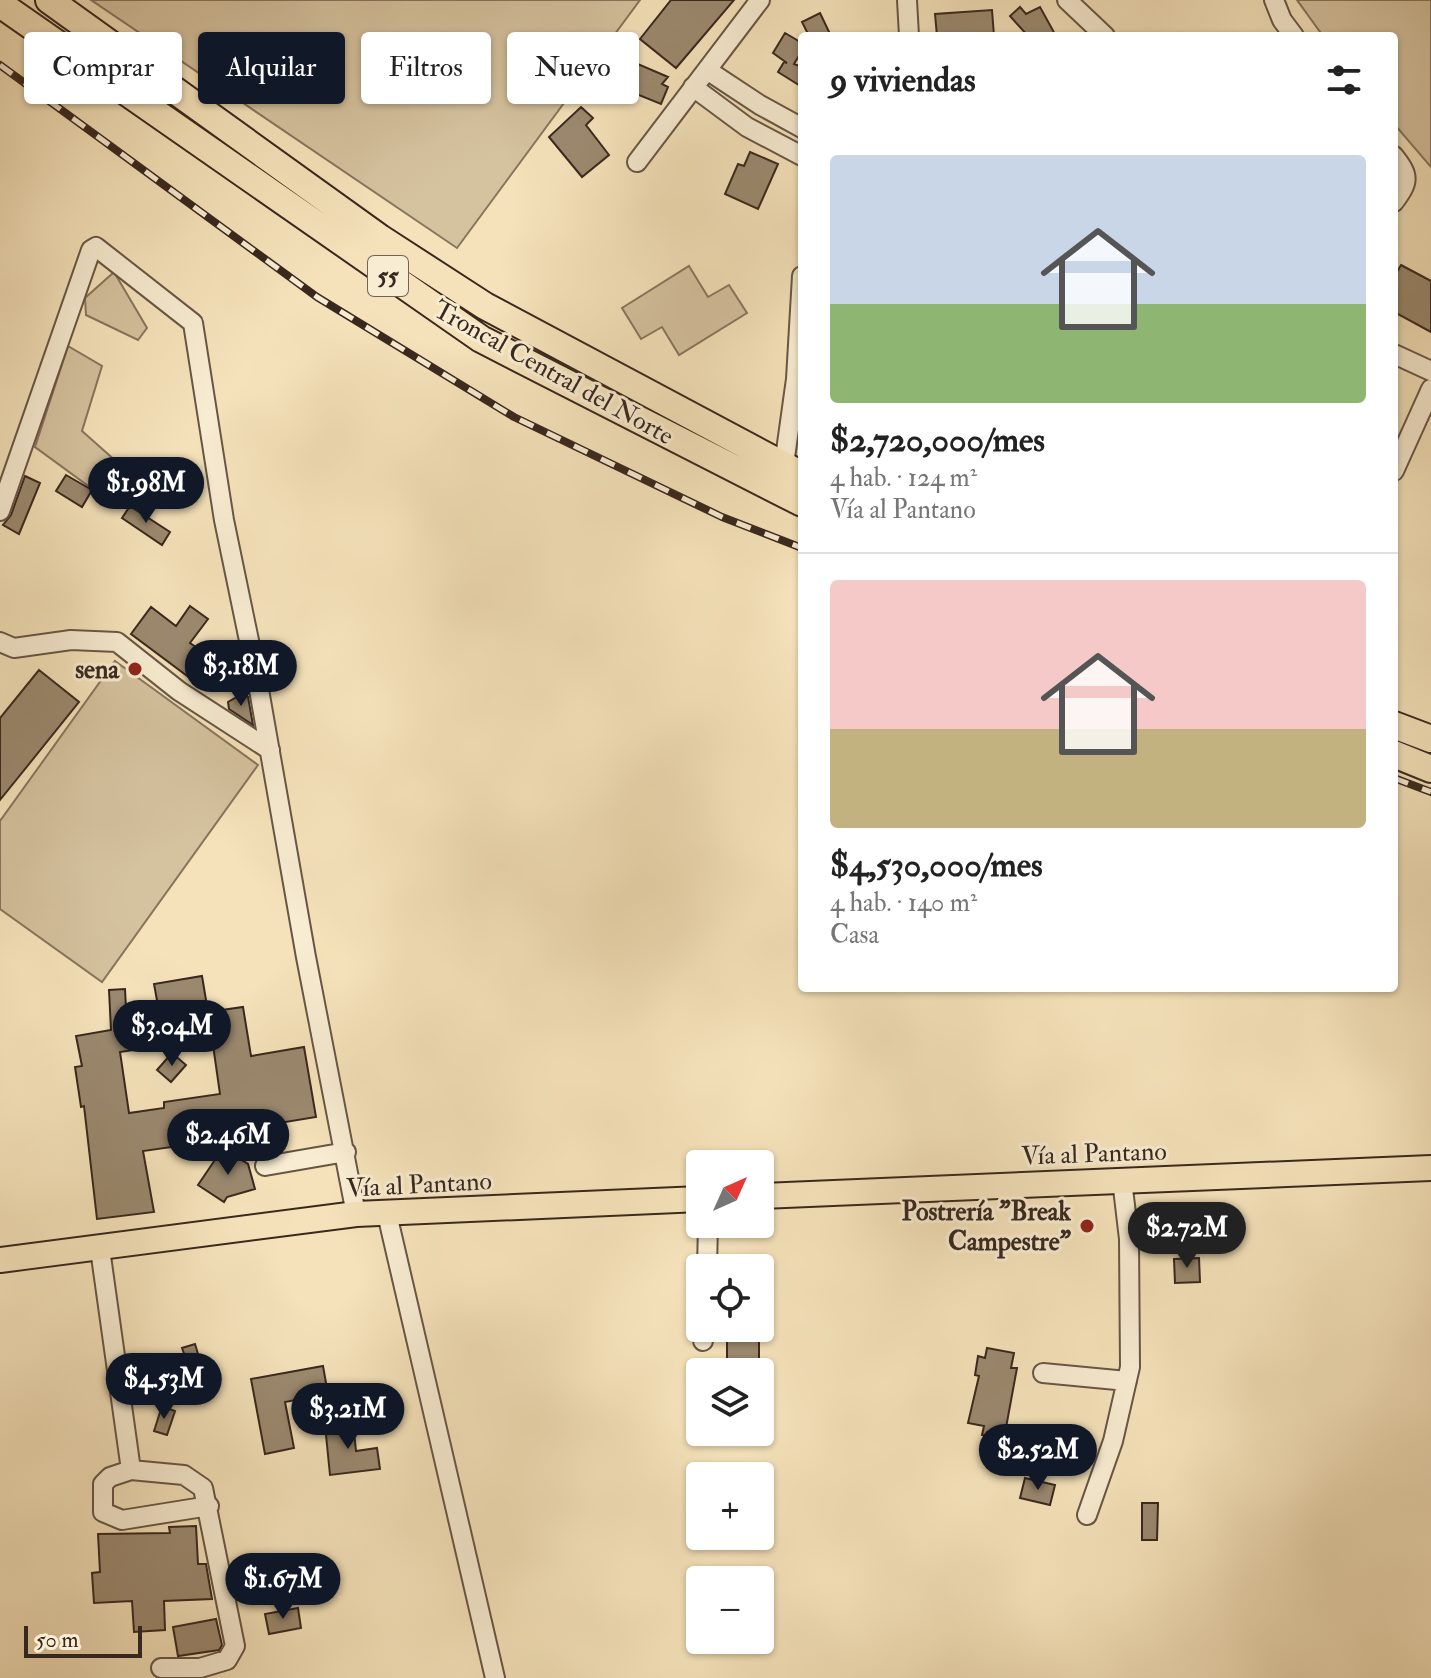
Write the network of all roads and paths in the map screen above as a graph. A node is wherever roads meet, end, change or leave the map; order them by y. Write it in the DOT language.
graph roads {
  1 [pos="49,0"];
  2 [pos="760,0"];
  3 [pos="907,0"];
  4 [pos="1067,0"];
  5 [pos="1274,0"];
  6 [pos="0,4"];
  7 [pos="909,32"];
  8 [pos="1101,32"];
  9 [pos="1291,32"];
  10 [pos="707,70"];
  11 [pos="693,87"];
  12 [pos="798,126"];
  13 [pos="798,154"];
  14 [pos="637,162"];
  15 [pos="1398,162"];
  16 [pos="1398,197"];
  17 [pos="798,349"];
  18 [pos="1398,356"];
  19 [pos="1431,371"];
  20 [pos="1431,389"];
  21 [pos="1398,462"];
  22 [pos="793,470"];
  23 [pos="798,501"];
  24 [pos="0,511"];
  25 [pos="0,642"];
  26 [pos="1398,727"];
  27 [pos="1431,739"];
  28 [pos="270,750"];
  29 [pos="1398,756"];
  30 [pos="1431,769"];
  31 [pos="346,1152"];
  32 [pos="265,1166"];
  33 [pos="1431,1168"];
  34 [pos="1122,1180"];
  35 [pos="774,1195"];
  36 [pos="686,1200"];
  37 [pos="356,1214"];
  38 [pos="387,1214"];
  39 [pos="100,1249"];
  40 [pos="0,1260"];
  41 [pos="1043,1373"];
  42 [pos="1127,1381"];
  43 [pos="131,1470"];
  44 [pos="209,1506"];
  45 [pos="1087,1515"];
  46 [pos="161,1668"];
  47 [pos="495,1678"];
  1 -- 22 [label="highway, Troncal Central del Norte / 55"];
  2 -- 10 [label="street"];
  3 -- 7 [label="street"];
  4 -- 8 [label="street"];
  5 -- 9 [label="street"];
  6 -- 23 [label="highway, Troncal Central del Norte / 55"];
  10 -- 11 [label="street"];
  10 -- 12 [label="street"];
  11 -- 13 [label="street"];
  11 -- 14 [label="street"];
  15 -- 16 [label="street"];
  17 -- 22 [label="street"];
  18 -- 19 [label="street"];
  20 -- 21 [label="street"];
  24 -- 28 [label="street"];
  25 -- 28 [label="street"];
  26 -- 27 [label="highway"];
  28 -- 31 [label="street"];
  29 -- 30 [label="highway"];
  31 -- 32 [label="street"];
  31 -- 37 [label="street"];
  33 -- 34 [label="main road, Vía al Pantano"];
  34 -- 35 [label="main road, Vía al Pantano"];
  34 -- 42 [label="street"];
  36 -- 38 [label="main road, Vía al Pantano"];
  37 -- 38 [label="main road, Vía al Pantano"];
  37 -- 39 [label="main road, Vía al Pantano"];
  38 -- 47 [label="street"];
  39 -- 40 [label="main road, Vía al Pantano"];
  39 -- 43 [label="street"];
  41 -- 42 [label="street"];
  42 -- 45 [label="street"];
  43 -- 44 [label="street"];
  43 -- 44 [label="street"];
  44 -- 46 [label="street"];
}
